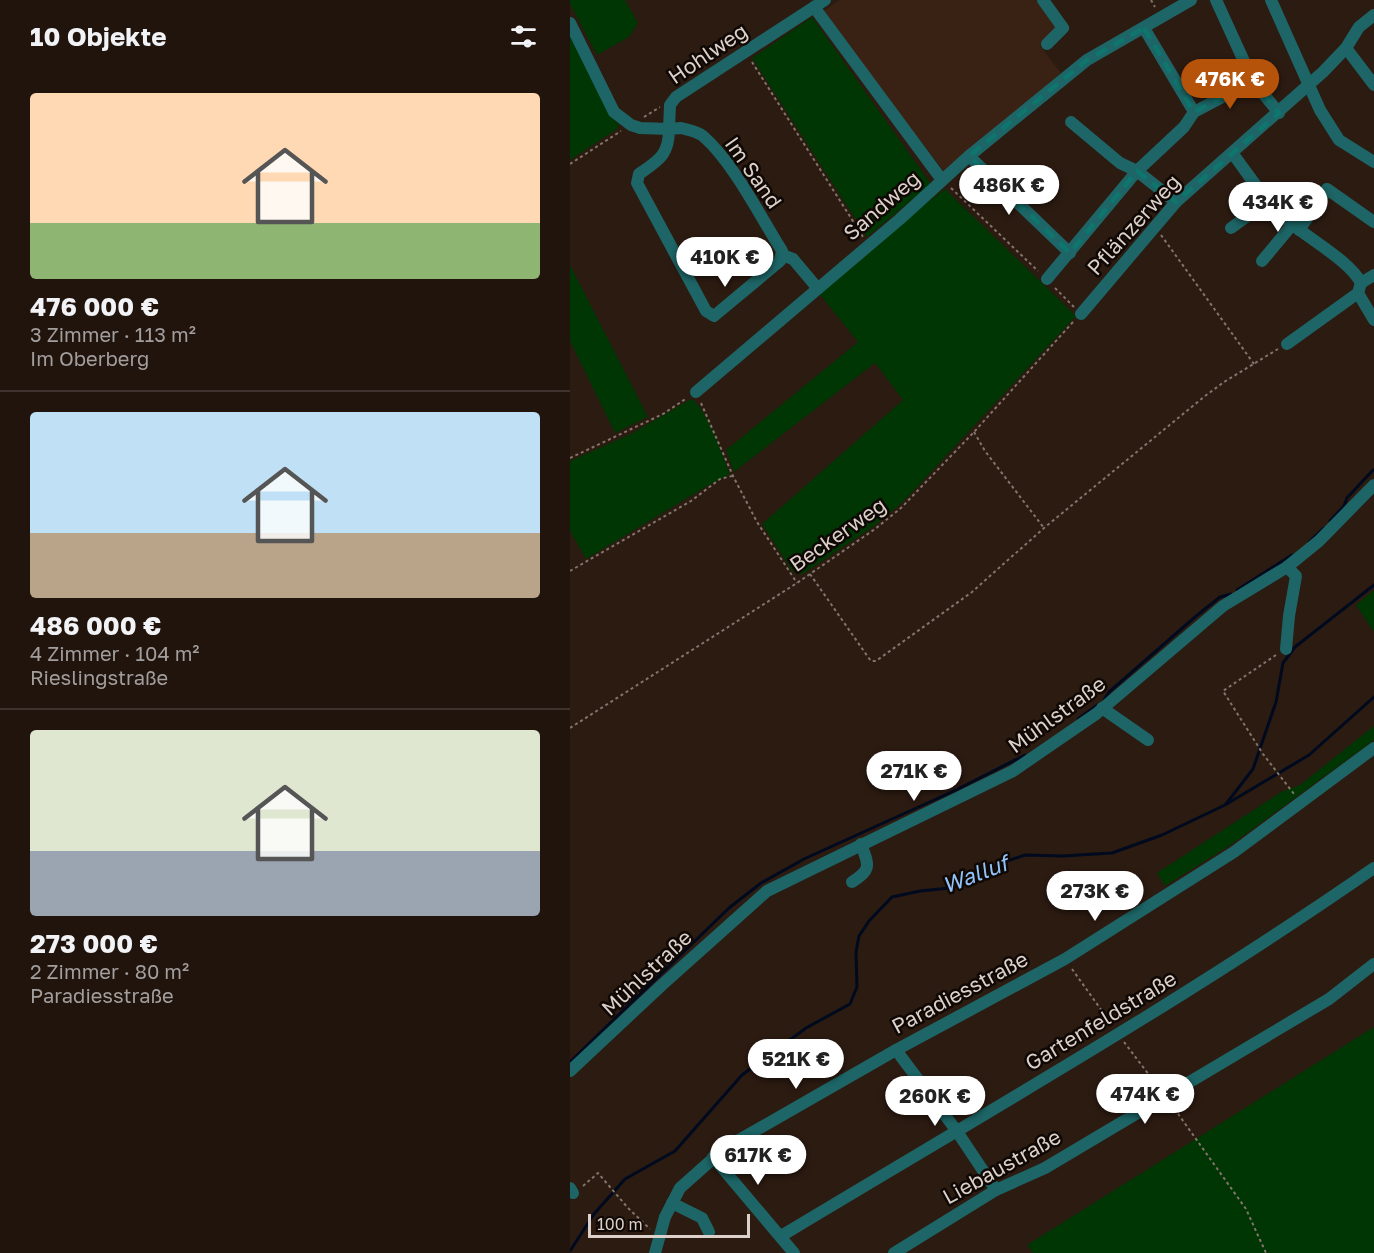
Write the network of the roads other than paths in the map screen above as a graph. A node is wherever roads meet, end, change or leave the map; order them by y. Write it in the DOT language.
graph roads {
  1 [pos="825,0"];
  2 [pos="1043,0"];
  3 [pos="1191,0"];
  4 [pos="1216,0"];
  5 [pos="1271,0"];
  6 [pos="814,7"];
  7 [pos="1374,15"];
  8 [pos="570,23"];
  9 [pos="1144,28"];
  10 [pos="1047,44"];
  11 [pos="1346,48"];
  12 [pos="1253,81"];
  13 [pos="1307,85"];
  14 [pos="1374,85"];
  15 [pos="1194,112"];
  16 [pos="1279,113"];
  17 [pos="1071,122"];
  18 [pos="669,129"];
  19 [pos="1233,154"];
  20 [pos="969,156"];
  21 [pos="1374,162"];
  22 [pos="1137,171"];
  23 [pos="942,180"];
  24 [pos="1268,201"];
  25 [pos="1176,202"];
  26 [pos="1374,222"];
  27 [pos="1295,227"];
  28 [pos="1231,228"];
  29 [pos="1070,252"];
  30 [pos="782,255"];
  31 [pos="1263,261"];
  32 [pos="1374,275"];
  33 [pos="1047,279"];
  34 [pos="814,284"];
  35 [pos="1359,288"];
  36 [pos="1081,314"];
  37 [pos="1374,320"];
  38 [pos="1287,344"];
  39 [pos="696,392"];
  40 [pos="1374,485"];
  41 [pos="1287,567"];
  42 [pos="1286,649"];
  43 [pos="1102,708"];
  44 [pos="1148,740"];
  45 [pos="1374,748"];
  46 [pos="861,844"];
  47 [pos="1374,868"];
  48 [pos="852,882"];
  49 [pos="1374,964"];
  50 [pos="896,1050"];
  51 [pos="570,1071"];
  52 [pos="956,1130"];
  53 [pos="713,1157"];
  54 [pos="996,1190"];
  55 [pos="672,1203"];
  56 [pos="709,1232"];
  57 [pos="781,1236"];
  58 [pos="655,1253"];
  59 [pos="794,1253"];
  60 [pos="894,1253"];
  1 -- 6 [label="street, Hohlweg"];
  2 -- 10 [label="street"];
  3 -- 9 [label="street, Sandweg"];
  4 -- 12 [label="street"];
  5 -- 13 [label="street"];
  6 -- 18 [label="street, Hohlweg"];
  6 -- 23 [label="street"];
  7 -- 11 [label="street, Pflänzerweg"];
  8 -- 18 [label="street, Im Sand"];
  9 -- 15 [label="street"];
  9 -- 20 [label="street, Sandweg"];
  11 -- 13 [label="street, Pflänzerweg"];
  11 -- 14 [label="street"];
  12 -- 15 [label="street"];
  12 -- 16 [label="street"];
  13 -- 16 [label="street, Pflänzerweg"];
  13 -- 21 [label="street"];
  15 -- 22 [label="street"];
  16 -- 19 [label="street, Pflänzerweg"];
  17 -- 22 [label="street"];
  18 -- 30 [label="street, Im Sand"];
  18 -- 30 [label="street"];
  19 -- 24 [label="street"];
  19 -- 25 [label="street, Pflänzerweg"];
  20 -- 23 [label="street, Sandweg"];
  20 -- 29 [label="street"];
  22 -- 25 [label="street"];
  22 -- 29 [label="street"];
  23 -- 39 [label="street, Sandweg"];
  24 -- 27 [label="street"];
  24 -- 28 [label="street"];
  25 -- 36 [label="street, Pflänzerweg"];
  26 -- 27 [label="street"];
  27 -- 31 [label="street"];
  27 -- 35 [label="street"];
  29 -- 33 [label="street"];
  30 -- 34 [label="street, Im Sand"];
  32 -- 35 [label="street"];
  35 -- 37 [label="street"];
  35 -- 38 [label="street"];
  40 -- 41 [label="street, Mühlstraße"];
  41 -- 42 [label="street"];
  41 -- 43 [label="street, Mühlstraße"];
  43 -- 44 [label="street"];
  43 -- 46 [label="street, Mühlstraße"];
  45 -- 50 [label="street, Paradiesstraße"];
  46 -- 48 [label="street"];
  46 -- 51 [label="street, Mühlstraße"];
  47 -- 52 [label="street, Gartenfeldstraße"];
  49 -- 54 [label="street, Liebaustraße"];
  50 -- 52 [label="street"];
  50 -- 53 [label="street, Paradiesstraße"];
  52 -- 54 [label="street"];
  52 -- 57 [label="street, Gartenfeldstraße"];
  53 -- 55 [label="street, Paradiesstraße"];
  53 -- 57 [label="street"];
  54 -- 60 [label="street, Liebaustraße"];
  55 -- 56 [label="street"];
  55 -- 58 [label="street, Paradiesstraße"];
  57 -- 59 [label="street"];
}
